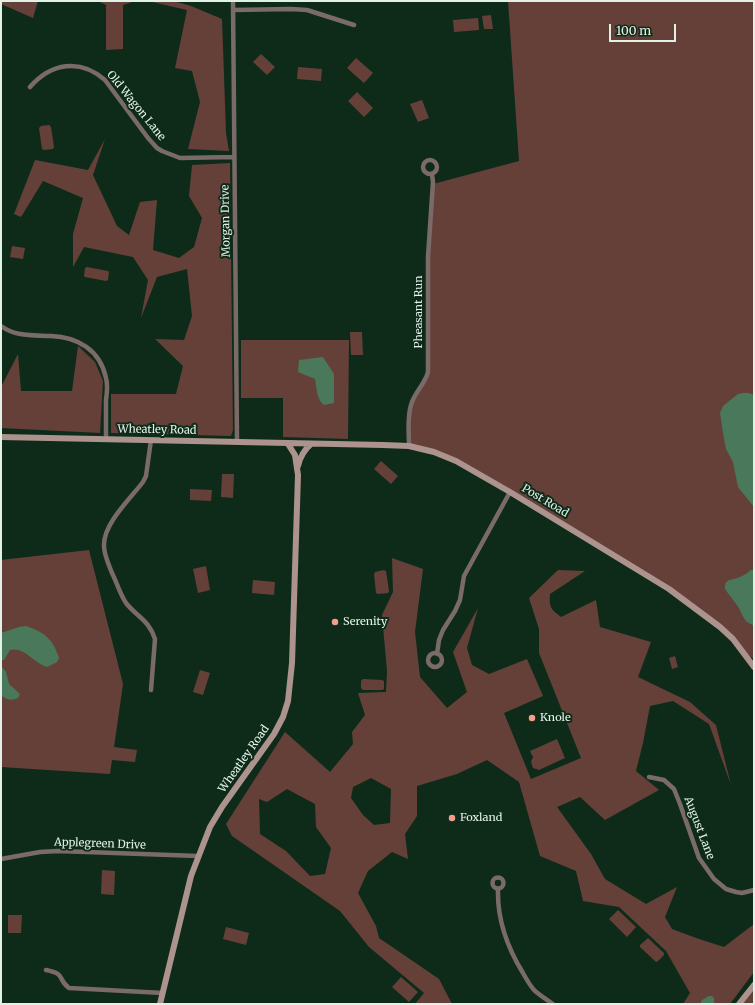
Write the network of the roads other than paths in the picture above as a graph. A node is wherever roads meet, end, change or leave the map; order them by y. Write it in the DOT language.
graph roads {
  1 [pos="233,1"];
  2 [pos="233,10"];
  3 [pos="354,25"];
  4 [pos="30,87"];
  5 [pos="234,157"];
  6 [pos="432,174"];
  7 [pos="1,326"];
  8 [pos="1,437"];
  9 [pos="106,439"];
  10 [pos="151,440"];
  11 [pos="237,441"];
  12 [pos="288,444"];
  13 [pos="311,444"];
  14 [pos="409,446"];
  15 [pos="298,467"];
  16 [pos="510,492"];
  17 [pos="437,654"];
  18 [pos="754,667"];
  19 [pos="152,690"];
  20 [pos="649,777"];
  21 [pos="198,856"];
  22 [pos="1,859"];
  23 [pos="498,889"];
  24 [pos="754,890"];
  25 [pos="46,970"];
  26 [pos="754,985"];
  27 [pos="163,993"];
  28 [pos="160,1004"];
  29 [pos="553,1004"];
  30 [pos="739,1004"];
  1 -- 2 [label="street, Morgan Drive"];
  2 -- 3 [label="street"];
  2 -- 5 [label="street, Morgan Drive"];
  4 -- 5 [label="street, Old Wagon Lane"];
  5 -- 11 [label="street, Morgan Drive"];
  6 -- 14 [label="street, Pheasant Run"];
  7 -- 9 [label="street"];
  8 -- 9 [label="main road, Wheatley Road"];
  9 -- 10 [label="main road, Wheatley Road"];
  10 -- 11 [label="main road, Wheatley Road"];
  10 -- 19 [label="street"];
  11 -- 12 [label="main road, Wheatley Road"];
  12 -- 13 [label="main road, Post Road"];
  12 -- 15 [label="main road, Wheatley Road"];
  13 -- 14 [label="main road, Post Road"];
  13 -- 15 [label="main road, Wheatley Road"];
  14 -- 16 [label="main road, Post Road"];
  15 -- 21 [label="main road, Wheatley Road"];
  16 -- 17 [label="street"];
  16 -- 18 [label="main road, Post Road"];
  20 -- 24 [label="street, August Lane"];
  21 -- 22 [label="street, Applegreen Drive"];
  21 -- 27 [label="main road, Wheatley Road"];
  23 -- 29 [label="street"];
  25 -- 27 [label="street"];
  26 -- 30 [label="main road"];
  27 -- 28 [label="main road, Wheatley Road"];
}
